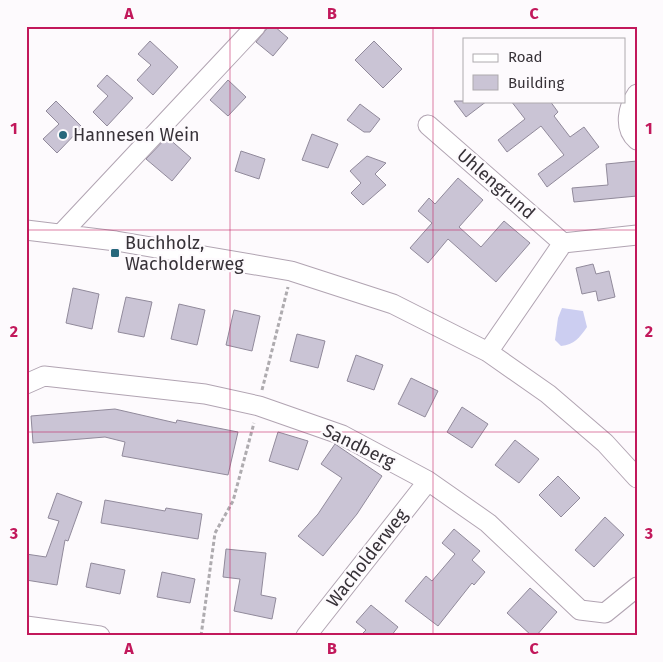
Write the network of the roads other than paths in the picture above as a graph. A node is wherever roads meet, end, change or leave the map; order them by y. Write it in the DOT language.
graph roads {
  1 [pos="256,26"];
  2 [pos="637,94"];
  3 [pos="428,125"];
  4 [pos="637,140"];
  5 [pos="26,230"];
  6 [pos="62,234"];
  7 [pos="637,235"];
  8 [pos="563,243"];
  9 [pos="488,352"];
  10 [pos="26,384"];
  11 [pos="637,478"];
  12 [pos="428,481"];
  13 [pos="637,587"];
  14 [pos="26,626"];
  15 [pos="100,636"];
  16 [pos="306,636"];
  1 -- 6 [label="street"];
  2 -- 4 [label="street"];
  3 -- 8 [label="street, Uhlengrund"];
  5 -- 6 [label="street"];
  6 -- 9 [label="street"];
  7 -- 8 [label="street"];
  8 -- 9 [label="street"];
  9 -- 11 [label="street"];
  10 -- 12 [label="street, Sandberg"];
  12 -- 13 [label="street, Sandberg"];
  12 -- 16 [label="street, Wacholderweg"];
  14 -- 15 [label="street"];
}
